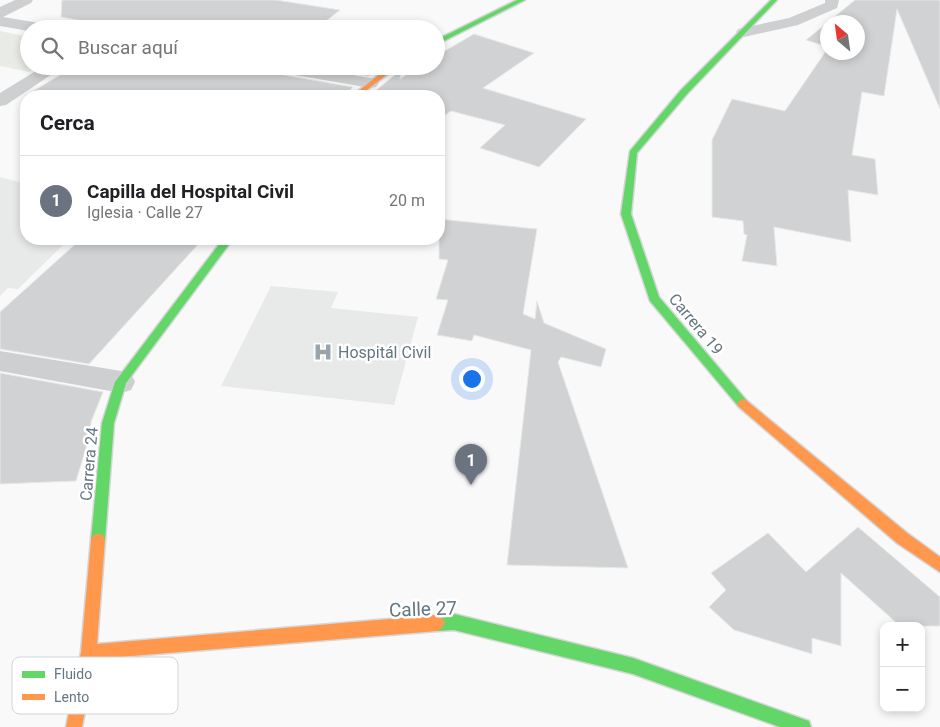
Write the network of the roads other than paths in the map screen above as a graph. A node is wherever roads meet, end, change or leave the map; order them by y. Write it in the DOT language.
graph roads {
  1 [pos="26,0"];
  2 [pos="522,0"];
  3 [pos="774,0"];
  4 [pos="832,0"];
  5 [pos="0,13"];
  6 [pos="0,21"];
  7 [pos="20,24"];
  8 [pos="744,32"];
  9 [pos="445,38"];
  10 [pos="42,75"];
  11 [pos="324,75"];
  12 [pos="382,75"];
  13 [pos="370,83"];
  14 [pos="362,90"];
  15 [pos="0,101"];
  16 [pos="224,245"];
  17 [pos="0,361"];
  18 [pos="121,382"];
  19 [pos="940,565"];
  20 [pos="89,652"];
  21 [pos="88,657"];
  22 [pos="77,714"];
  23 [pos="74,727"];
  24 [pos="803,727"];
  1 -- 5 [label="street"];
  2 -- 9 [label="street"];
  3 -- 8 [label="street, Carrera 19"];
  4 -- 8 [label="street"];
  6 -- 7 [label="street"];
  8 -- 19 [label="street, Carrera 19"];
  10 -- 15 [label="street"];
  11 -- 13 [label="street"];
  12 -- 13 [label="street"];
  13 -- 14 [label="street"];
  16 -- 18 [label="street, Carrera 24"];
  17 -- 18 [label="street"];
  18 -- 20 [label="street, Carrera 24"];
  20 -- 21 [label="street, Carrera 24"];
  20 -- 24 [label="street, Calle 27"];
  22 -- 23 [label="street, Carrera 24"];
}
